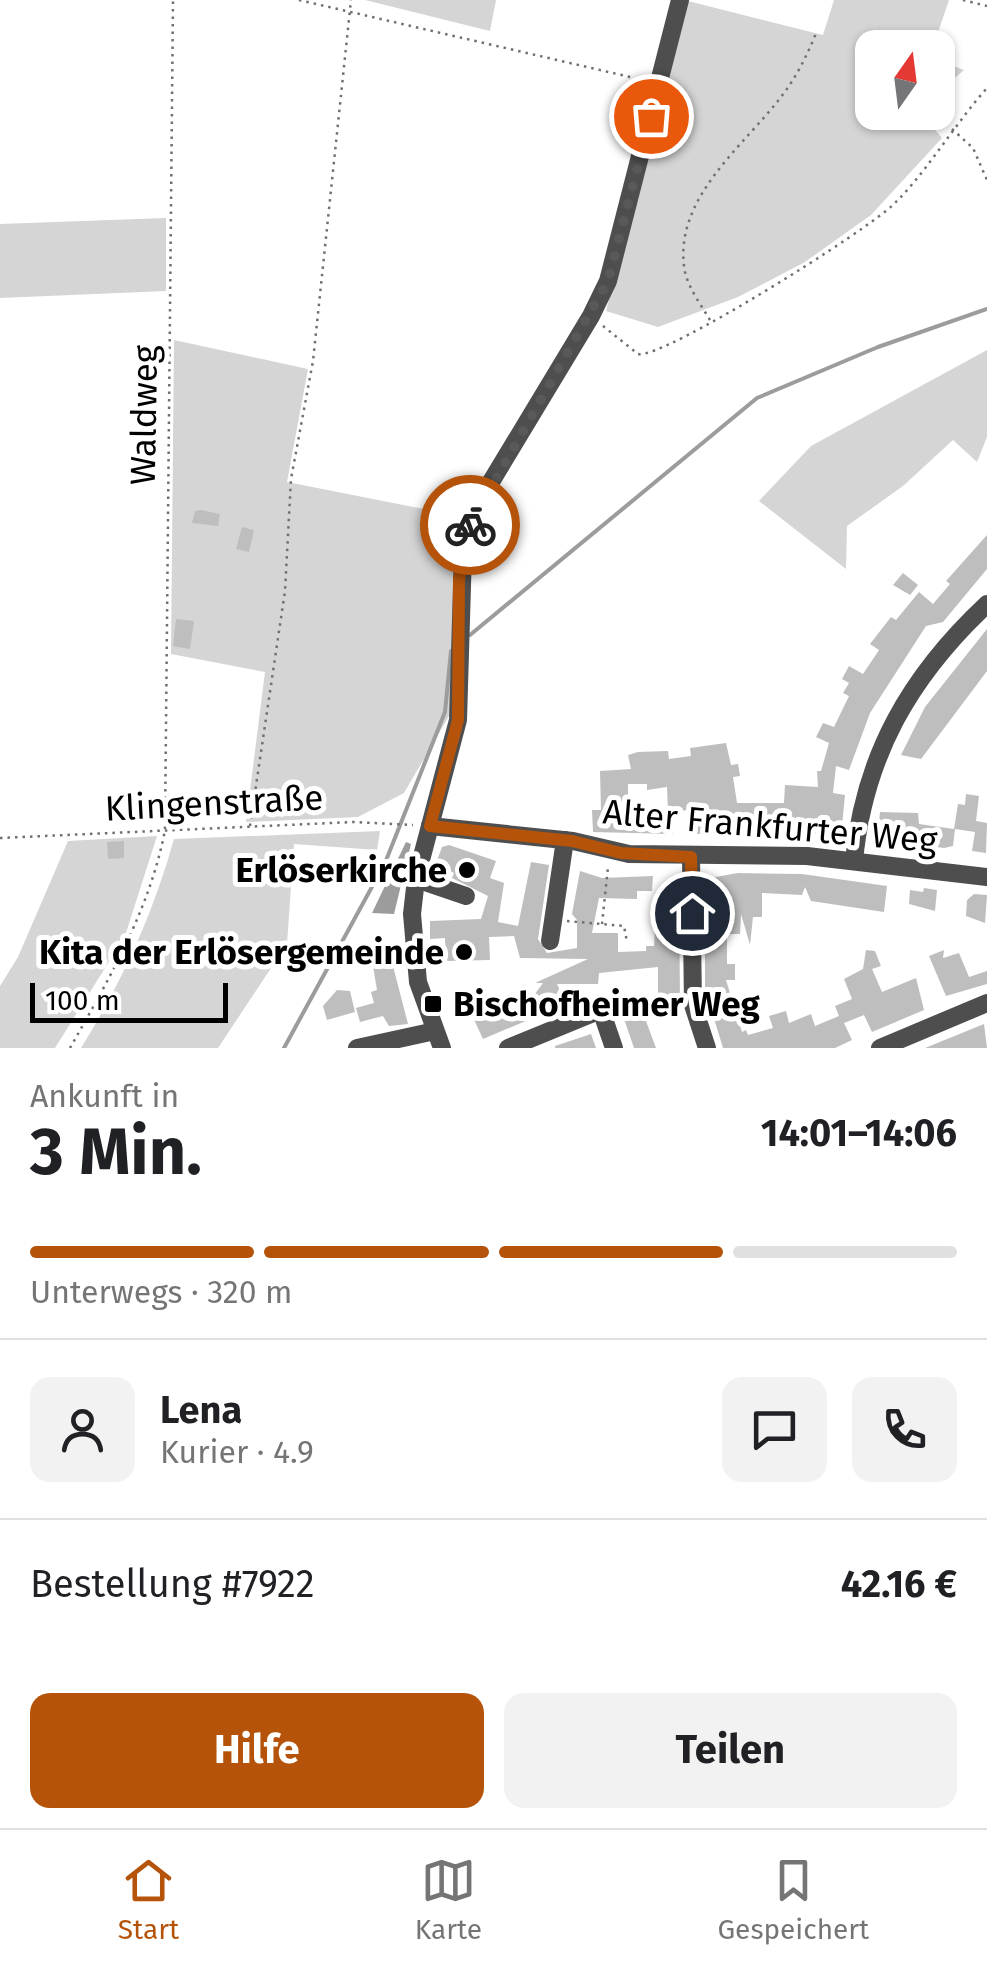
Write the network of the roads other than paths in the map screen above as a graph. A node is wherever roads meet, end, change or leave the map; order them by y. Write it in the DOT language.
graph roads {
  1 [pos="680,0"];
  2 [pos="987,604"];
  3 [pos="430,826"];
  4 [pos="565,840"];
  5 [pos="691,857"];
  6 [pos="854,862"];
  7 [pos="987,877"];
  8 [pos="416,879"];
  9 [pos="466,896"];
  10 [pos="550,941"];
  11 [pos="987,1003"];
  12 [pos="438,1039"];
  13 [pos="358,1048"];
  14 [pos="508,1048"];
  15 [pos="614,1048"];
  16 [pos="707,1048"];
  17 [pos="880,1048"];
  1 -- 3 [label="street"];
  2 -- 6 [label="street"];
  3 -- 4 [label="street, Alter Frankfurter Weg"];
  3 -- 8 [label="street"];
  4 -- 5 [label="street, Alter Frankfurter Weg"];
  4 -- 10 [label="street"];
  5 -- 6 [label="street, Alter Frankfurter Weg"];
  5 -- 16 [label="street"];
  6 -- 7 [label="street, Alter Frankfurter Weg"];
  8 -- 9 [label="street"];
  8 -- 12 [label="street"];
  11 -- 17 [label="street"];
  12 -- 13 [label="street"];
  14 -- 15 [label="street"];
}
